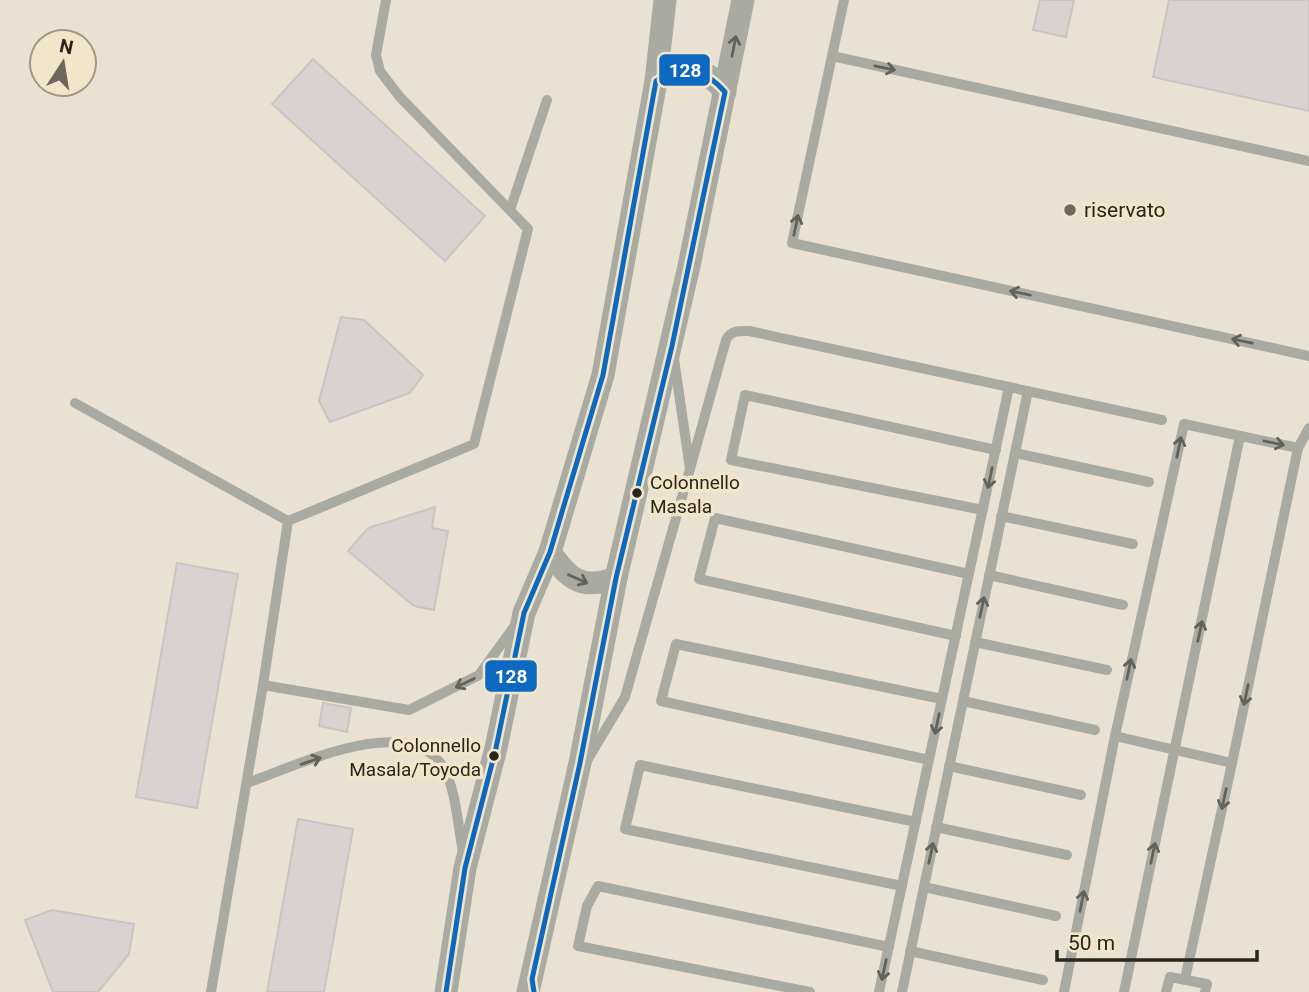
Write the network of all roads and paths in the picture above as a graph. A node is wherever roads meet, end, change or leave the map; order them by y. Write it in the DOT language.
graph roads {
  1 [pos="386,0"];
  2 [pos="665,0"];
  3 [pos="743,0"];
  4 [pos="844,0"];
  5 [pos="832,56"];
  6 [pos="656,81"];
  7 [pos="725,92"];
  8 [pos="547,100"];
  9 [pos="1309,161"];
  10 [pos="510,210"];
  11 [pos="672,346"];
  12 [pos="1309,356"];
  13 [pos="1009,387"];
  14 [pos="1028,391"];
  15 [pos="75,402"];
  16 [pos="1162,420"];
  17 [pos="1309,428"];
  18 [pos="1240,436"];
  19 [pos="1298,449"];
  20 [pos="996,450"];
  21 [pos="1015,453"];
  22 [pos="690,468"];
  23 [pos="1149,482"];
  24 [pos="983,510"];
  25 [pos="1002,516"];
  26 [pos="288,521"];
  27 [pos="1133,544"];
  28 [pos="550,552"];
  29 [pos="969,574"];
  30 [pos="989,575"];
  31 [pos="616,578"];
  32 [pos="1123,604"];
  33 [pos="524,613"];
  34 [pos="956,636"];
  35 [pos="975,642"];
  36 [pos="1107,670"];
  37 [pos="264,685"];
  38 [pos="942,699"];
  39 [pos="963,701"];
  40 [pos="1095,730"];
  41 [pos="1115,736"];
  42 [pos="1175,750"];
  43 [pos="929,760"];
  44 [pos="1231,762"];
  45 [pos="949,766"];
  46 [pos="578,776"];
  47 [pos="247,783"];
  48 [pos="1081,795"];
  49 [pos="916,822"];
  50 [pos="936,827"];
  51 [pos="1067,855"];
  52 [pos="465,868"];
  53 [pos="902,886"];
  54 [pos="924,887"];
  55 [pos="1056,916"];
  56 [pos="889,947"];
  57 [pos="910,951"];
  58 [pos="1043,980"];
  59 [pos="1189,980"];
  60 [pos="449,988"];
  61 [pos="531,988"];
  62 [pos="1206,988"];
  63 [pos="211,992"];
  64 [pos="810,992"];
  65 [pos="879,992"];
  66 [pos="902,992"];
  67 [pos="1064,992"];
  68 [pos="1124,992"];
  69 [pos="1166,992"];
  70 [pos="1191,992"];
  1 -- 10 [label="lane"];
  2 -- 6 [label="street"];
  7 -- 3 [label="street, one-way"];
  4 -- 5 [label="lane"];
  5 -- 9 [label="lane, one-way"];
  12 -- 5 [label="lane, one-way"];
  6 -- 7 [label="street"];
  6 -- 28 [label="street"];
  7 -- 11 [label="street"];
  8 -- 10 [label="lane"];
  10 -- 26 [label="lane"];
  11 -- 22 [label="lane"];
  11 -- 31 [label="street"];
  13 -- 14 [label="lane"];
  13 -- 20 [label="lane"];
  13 -- 22 [label="lane"];
  14 -- 16 [label="lane"];
  14 -- 21 [label="lane"];
  15 -- 26 [label="lane"];
  17 -- 19 [label="lane"];
  18 -- 19 [label="lane, one-way"];
  41 -- 18 [label="lane, one-way"];
  42 -- 18 [label="lane, one-way"];
  19 -- 44 [label="lane, one-way"];
  20 -- 24 [label="lane, one-way"];
  20 -- 24 [label="lane"];
  21 -- 23 [label="lane"];
  21 -- 25 [label="lane"];
  22 -- 46 [label="lane"];
  24 -- 29 [label="lane"];
  25 -- 27 [label="lane"];
  25 -- 30 [label="lane"];
  26 -- 37 [label="lane"];
  28 -- 31 [label="street, one-way"];
  28 -- 33 [label="street"];
  29 -- 34 [label="lane"];
  29 -- 34 [label="lane"];
  30 -- 32 [label="lane"];
  35 -- 30 [label="lane, one-way"];
  31 -- 46 [label="street"];
  33 -- 37 [label="lane, one-way"];
  33 -- 52 [label="street"];
  34 -- 38 [label="lane"];
  35 -- 36 [label="lane"];
  35 -- 39 [label="lane"];
  37 -- 47 [label="lane"];
  38 -- 43 [label="lane, one-way"];
  38 -- 43 [label="lane"];
  39 -- 40 [label="lane"];
  39 -- 45 [label="lane"];
  41 -- 42 [label="lane"];
  67 -- 41 [label="lane, one-way"];
  42 -- 44 [label="lane"];
  68 -- 42 [label="lane, one-way"];
  43 -- 49 [label="lane"];
  44 -- 59 [label="lane, one-way"];
  45 -- 48 [label="lane"];
  45 -- 50 [label="lane"];
  46 -- 61 [label="street"];
  47 -- 52 [label="lane, one-way"];
  47 -- 63 [label="lane"];
  49 -- 53 [label="lane"];
  49 -- 53 [label="lane"];
  50 -- 51 [label="lane"];
  54 -- 50 [label="lane, one-way"];
  52 -- 60 [label="street"];
  53 -- 56 [label="lane"];
  54 -- 55 [label="lane"];
  54 -- 57 [label="lane"];
  56 -- 64 [label="lane"];
  56 -- 65 [label="lane, one-way"];
  57 -- 58 [label="lane"];
  57 -- 66 [label="lane"];
  59 -- 62 [label="lane"];
  59 -- 69 [label="lane"];
  59 -- 70 [label="lane"];
}
